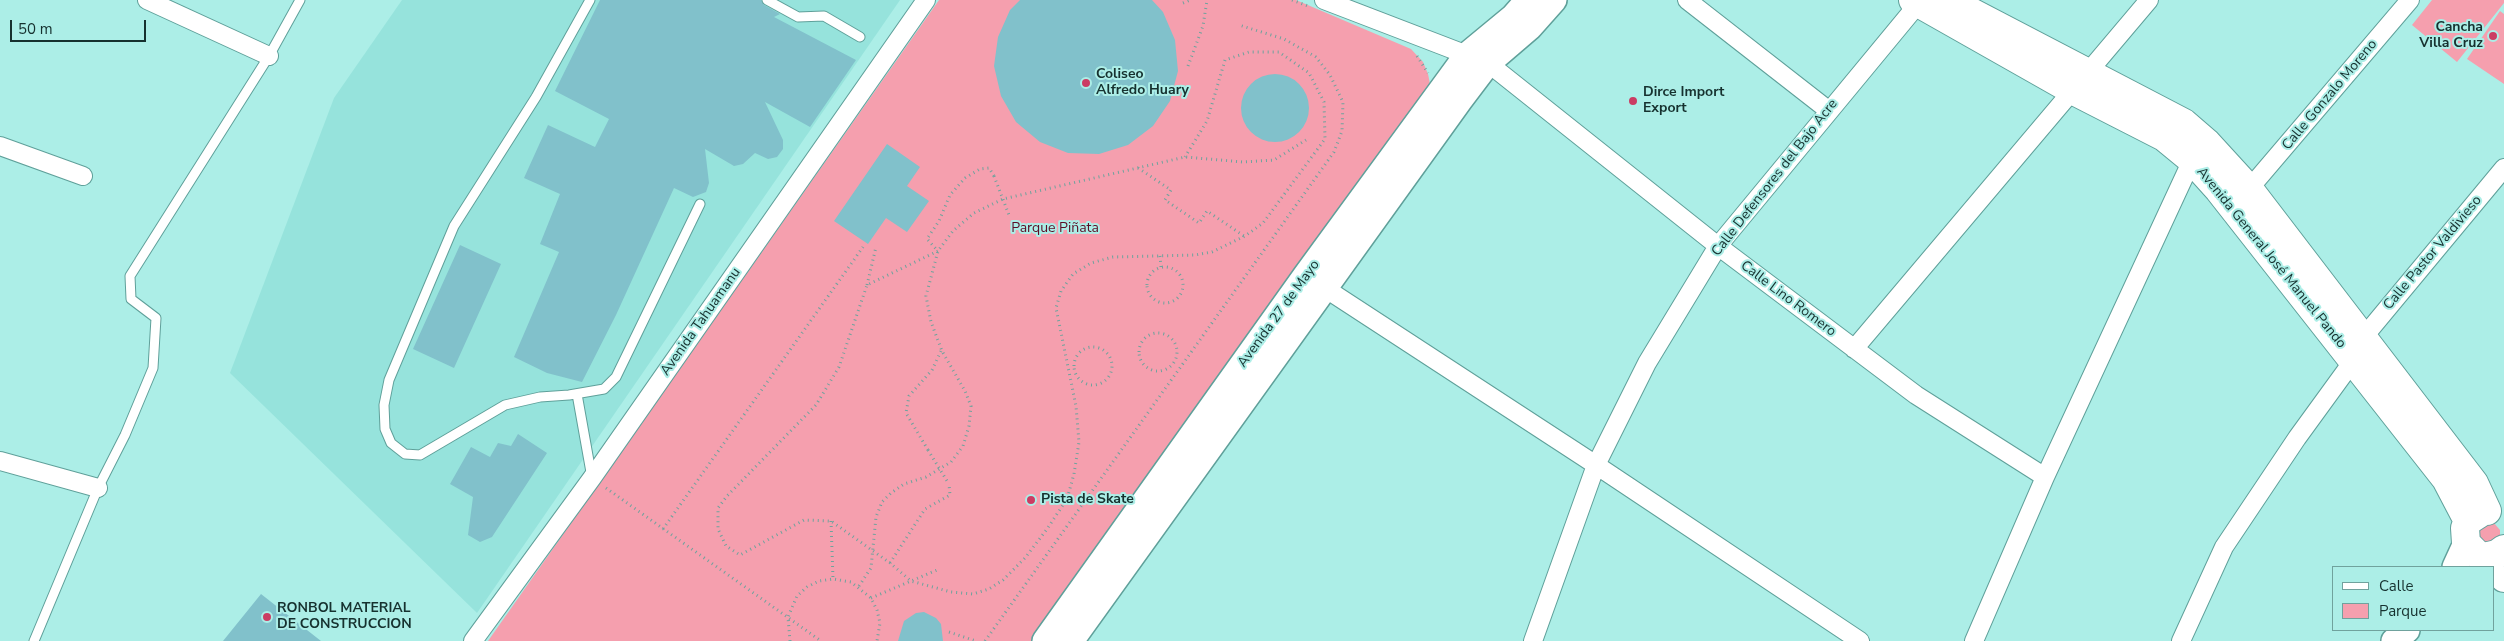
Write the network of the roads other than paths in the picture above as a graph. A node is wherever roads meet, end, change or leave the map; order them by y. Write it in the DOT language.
graph roads {
  1 [pos="147,0"];
  2 [pos="300,0"];
  3 [pos="590,0"];
  4 [pos="766,0"];
  5 [pos="926,0"];
  6 [pos="1324,0"];
  7 [pos="1554,0"];
  8 [pos="1687,0"];
  9 [pos="1948,0"];
  10 [pos="2149,0"];
  11 [pos="2410,0"];
  12 [pos="1915,2"];
  13 [pos="1519,3"];
  14 [pos="860,37"];
  15 [pos="269,56"];
  16 [pos="1477,59"];
  17 [pos="2079,81"];
  18 [pos="1828,110"];
  19 [pos="0,146"];
  20 [pos="2192,160"];
  21 [pos="2504,168"];
  22 [pos="83,176"];
  23 [pos="2249,189"];
  24 [pos="700,204"];
  25 [pos="1718,246"];
  26 [pos="1315,282"];
  27 [pos="1854,349"];
  28 [pos="2358,350"];
  29 [pos="576,394"];
  30 [pos="0,461"];
  31 [pos="1596,465"];
  32 [pos="2046,477"];
  33 [pos="592,478"];
  34 [pos="98,488"];
  35 [pos="2484,547"];
  36 [pos="2406,631"];
  37 [pos="34,641"];
  38 [pos="473,641"];
  39 [pos="1045,641"];
  40 [pos="1071,641"];
  41 [pos="1533,641"];
  42 [pos="1860,641"];
  43 [pos="1974,641"];
  44 [pos="2181,641"];
  45 [pos="2394,641"];
  1 -- 15 [label="street"];
  2 -- 15 [label="lane"];
  3 -- 29 [label="lane"];
  4 -- 14 [label="lane"];
  5 -- 33 [label="street, Avenida Tahuamanu"];
  6 -- 16 [label="street"];
  7 -- 16 [label="main road, Avenida 27 de Mayo"];
  8 -- 18 [label="street"];
  9 -- 17 [label="main road, Avenida General José Manuel Pando"];
  10 -- 17 [label="street"];
  11 -- 23 [label="street, Calle Gonzalo Moreno"];
  12 -- 17 [label="main road, Avenida General José Manuel Pando"];
  12 -- 18 [label="street, Calle Defensores del Bajo Acre"];
  13 -- 16 [label="main road, Avenida 27 de Mayo"];
  15 -- 34 [label="lane"];
  16 -- 25 [label="street, Calle Lino Romero"];
  16 -- 26 [label="main road, Avenida 27 de Mayo"];
  17 -- 20 [label="main road, Avenida General José Manuel Pando"];
  17 -- 23 [label="main road, Avenida General José Manuel Pando"];
  17 -- 27 [label="street"];
  18 -- 25 [label="street, Calle Defensores del Bajo Acre"];
  19 -- 22 [label="street"];
  20 -- 28 [label="main road, Avenida General José Manuel Pando"];
  20 -- 32 [label="street"];
  21 -- 28 [label="street, Calle Pastor Valdivieso"];
  23 -- 28 [label="main road, Avenida General José Manuel Pando"];
  24 -- 29 [label="lane"];
  25 -- 27 [label="street, Calle Lino Romero"];
  25 -- 31 [label="street, Calle Defensores del Bajo Acre"];
  26 -- 31 [label="street"];
  26 -- 39 [label="main road, Avenida 27 de Mayo"];
  26 -- 40 [label="main road, Avenida 27 de Mayo"];
  27 -- 32 [label="street, Calle Lino Romero"];
  28 -- 35 [label="main road, Avenida General José Manuel Pando"];
  28 -- 44 [label="street, Calle Pastor Valdivieso"];
  29 -- 33 [label="lane"];
  30 -- 34 [label="street"];
  31 -- 41 [label="street, Calle Defensores del Bajo Acre"];
  31 -- 42 [label="street"];
  32 -- 43 [label="street"];
  33 -- 38 [label="street, Avenida Tahuamanu"];
  34 -- 37 [label="lane"];
  36 -- 45 [label="main road"];
}
